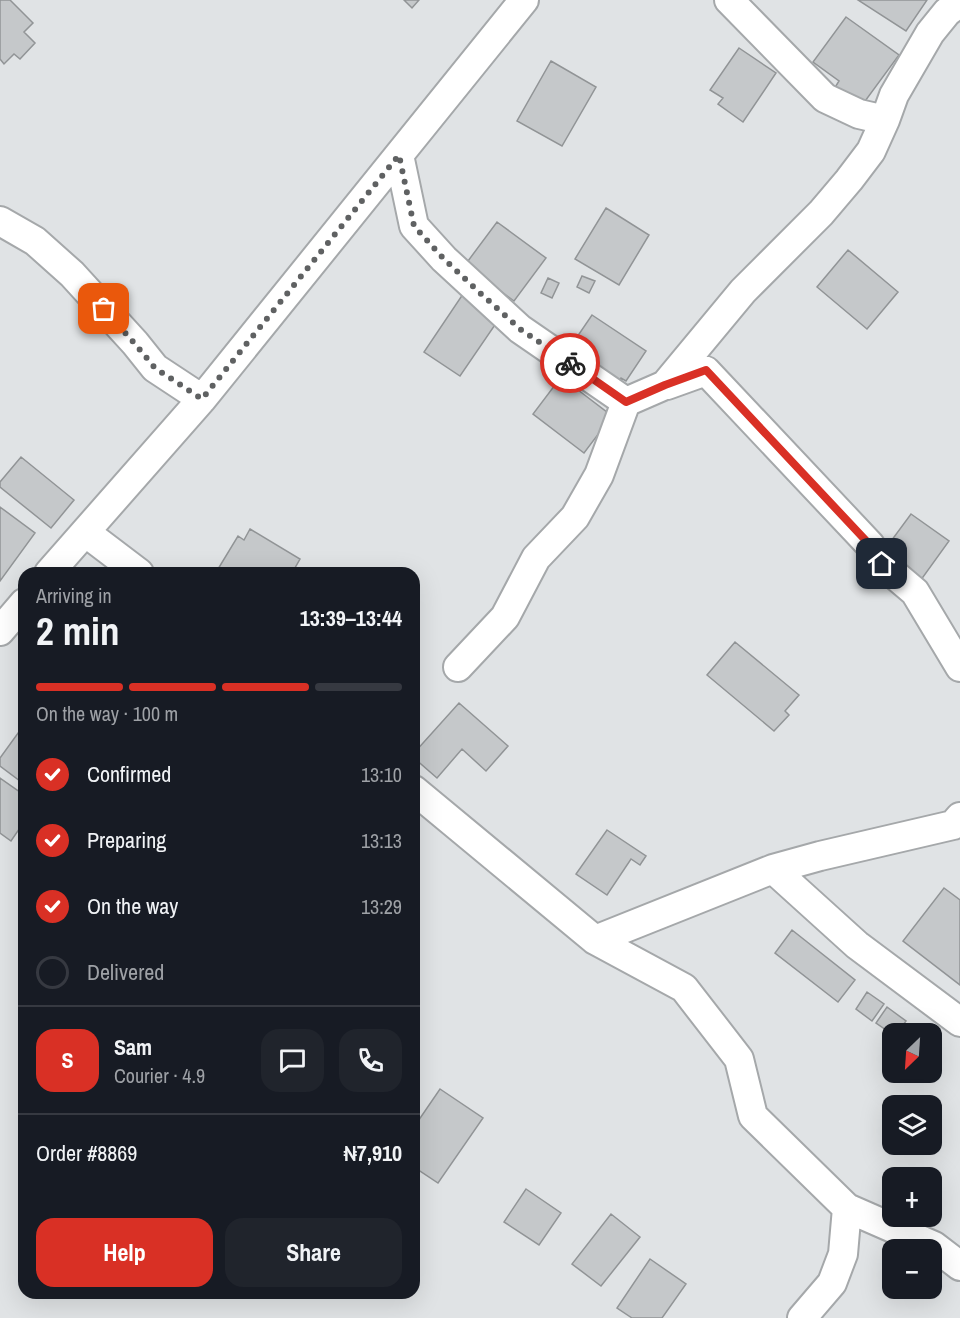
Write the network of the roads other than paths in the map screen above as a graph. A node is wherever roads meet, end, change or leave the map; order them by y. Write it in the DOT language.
graph roads {
  1 [pos="524,0"];
  2 [pos="729,0"];
  3 [pos="956,14"];
  4 [pos="885,120"];
  5 [pos="399,155"];
  6 [pos="0,221"];
  7 [pos="665,385"];
  8 [pos="202,399"];
  9 [pos="626,402"];
  10 [pos="85,531"];
  11 [pos="54,567"];
  12 [pos="131,567"];
  13 [pos="458,667"];
  14 [pos="960,667"];
  15 [pos="420,795"];
  16 [pos="960,817"];
  17 [pos="773,869"];
  18 [pos="595,940"];
  19 [pos="960,1022"];
  20 [pos="847,1208"];
  21 [pos="960,1266"];
  22 [pos="802,1318"];
  1 -- 5 [label="street"];
  2 -- 4 [label="street"];
  3 -- 4 [label="street"];
  4 -- 7 [label="street"];
  5 -- 8 [label="street"];
  5 -- 9 [label="street"];
  6 -- 8 [label="street"];
  7 -- 9 [label="street"];
  7 -- 14 [label="street"];
  8 -- 10 [label="street"];
  9 -- 13 [label="street"];
  10 -- 11 [label="street"];
  10 -- 12 [label="street"];
  15 -- 18 [label="street"];
  16 -- 17 [label="street"];
  17 -- 18 [label="street"];
  17 -- 19 [label="street"];
  18 -- 20 [label="street"];
  20 -- 21 [label="street"];
  20 -- 22 [label="street"];
}
